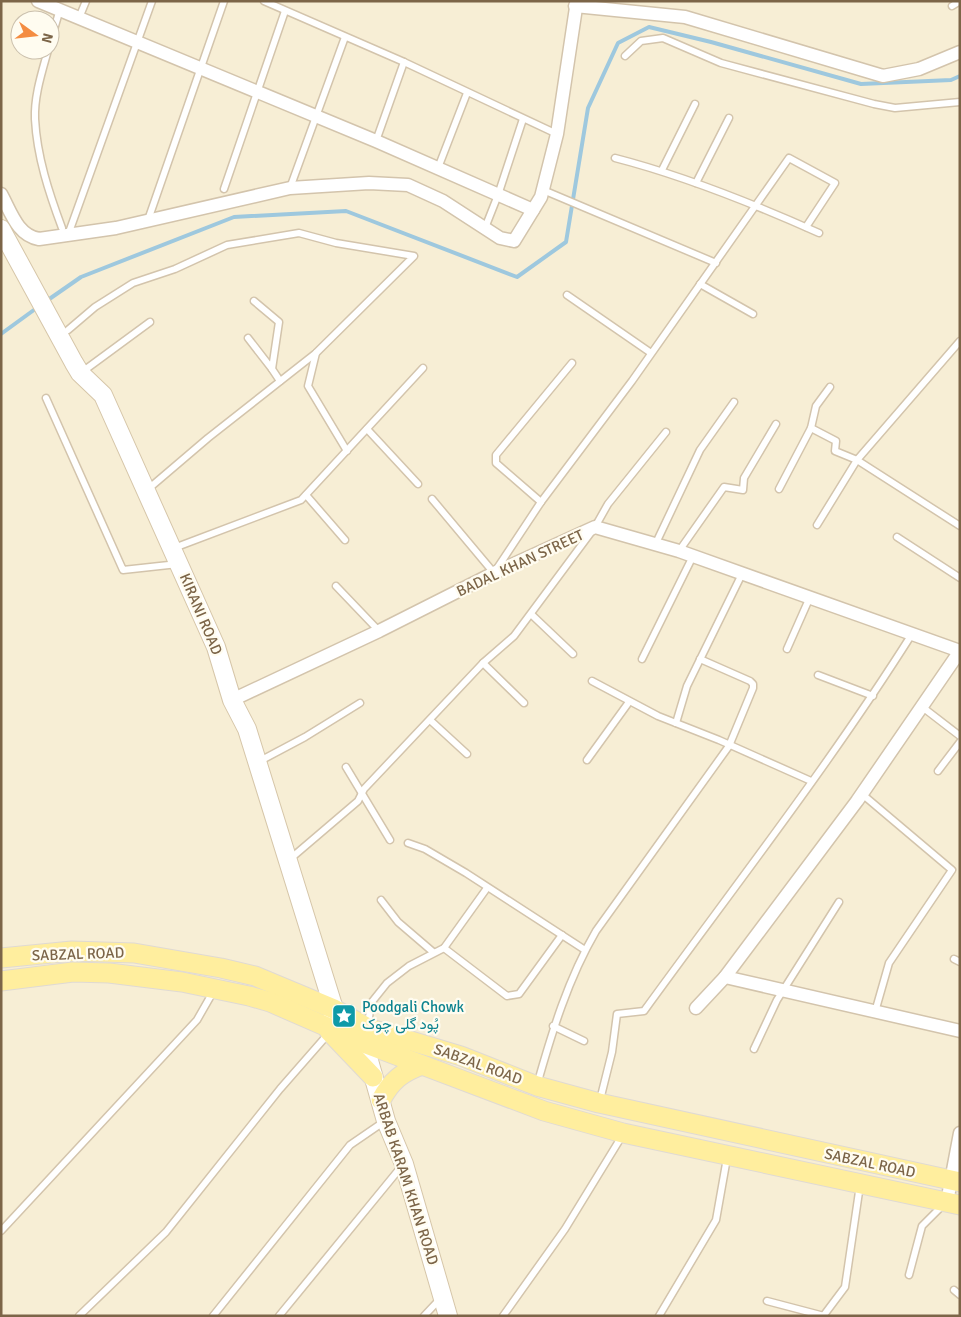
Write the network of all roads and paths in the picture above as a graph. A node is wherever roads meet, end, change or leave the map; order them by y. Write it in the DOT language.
graph roads {
  1 [pos="38,1"];
  2 [pos="86,1"];
  3 [pos="152,1"];
  4 [pos="224,1"];
  5 [pos="264,1"];
  6 [pos="960,1"];
  7 [pos="576,3"];
  8 [pos="952,6"];
  9 [pos="60,9"];
  10 [pos="285,11"];
  11 [pos="79,18"];
  12 [pos="345,36"];
  13 [pos="136,40"];
  14 [pos="960,52"];
  15 [pos="625,56"];
  16 [pos="45,60"];
  17 [pos="404,62"];
  18 [pos="200,67"];
  19 [pos="257,92"];
  20 [pos="467,93"];
  21 [pos="960,102"];
  22 [pos="695,104"];
  23 [pos="315,116"];
  24 [pos="729,118"];
  25 [pos="522,119"];
  26 [pos="557,134"];
  27 [pos="376,141"];
  28 [pos="615,158"];
  29 [pos="438,168"];
  30 [pos="662,170"];
  31 [pos="696,183"];
  32 [pos="290,188"];
  33 [pos="224,189"];
  34 [pos="548,192"];
  35 [pos="1,194"];
  36 [pos="498,195"];
  37 [pos="757,206"];
  38 [pos="533,210"];
  39 [pos="148,220"];
  40 [pos="485,228"];
  41 [pos="806,228"];
  42 [pos="1,229"];
  43 [pos="65,232"];
  44 [pos="819,233"];
  45 [pos="716,263"];
  46 [pos="700,284"];
  47 [pos="567,295"];
  48 [pos="254,301"];
  49 [pos="753,314"];
  50 [pos="150,322"];
  51 [pos="68,330"];
  52 [pos="248,338"];
  53 [pos="960,341"];
  54 [pos="316,353"];
  55 [pos="651,353"];
  56 [pos="572,363"];
  57 [pos="77,368"];
  58 [pos="423,368"];
  59 [pos="272,370"];
  60 [pos="280,381"];
  61 [pos="830,387"];
  62 [pos="46,398"];
  63 [pos="734,402"];
  64 [pos="776,424"];
  65 [pos="811,428"];
  66 [pos="367,429"];
  67 [pos="666,432"];
  68 [pos="347,451"];
  69 [pos="857,460"];
  70 [pos="418,484"];
  71 [pos="779,489"];
  72 [pos="146,490"];
  73 [pos="306,495"];
  74 [pos="432,499"];
  75 [pos="542,502"];
  76 [pos="817,525"];
  77 [pos="960,526"];
  78 [pos="595,527"];
  79 [pos="897,537"];
  80 [pos="344,540"];
  81 [pos="656,544"];
  82 [pos="679,551"];
  83 [pos="176,556"];
  84 [pos="693,556"];
  85 [pos="494,573"];
  86 [pos="742,574"];
  87 [pos="960,578"];
  88 [pos="336,586"];
  89 [pos="810,598"];
  90 [pos="532,615"];
  91 [pos="379,631"];
  92 [pos="912,634"];
  93 [pos="787,649"];
  94 [pos="960,651"];
  95 [pos="573,654"];
  96 [pos="642,659"];
  97 [pos="700,660"];
  98 [pos="483,663"];
  99 [pos="818,675"];
  100 [pos="592,681"];
  101 [pos="872,696"];
  102 [pos="232,700"];
  103 [pos="628,702"];
  104 [pos="360,703"];
  105 [pos="524,703"];
  106 [pos="921,706"];
  107 [pos="430,720"];
  108 [pos="676,723"];
  109 [pos="960,736"];
  110 [pos="960,742"];
  111 [pos="729,746"];
  112 [pos="467,754"];
  113 [pos="587,760"];
  114 [pos="258,762"];
  115 [pos="346,767"];
  116 [pos="938,771"];
  117 [pos="810,781"];
  118 [pos="362,794"];
  119 [pos="862,794"];
  120 [pos="390,840"];
  121 [pos="408,843"];
  122 [pos="289,860"];
  123 [pos="487,888"];
  124 [pos="382,900"];
  125 [pos="839,902"];
  126 [pos="562,935"];
  127 [pos="444,948"];
  128 [pos="585,950"];
  129 [pos="433,952"];
  130 [pos="1,958"];
  131 [pos="725,977"];
  132 [pos="1,981"];
  133 [pos="214,988"];
  134 [pos="784,990"];
  135 [pos="696,1008"];
  136 [pos="874,1012"];
  137 [pos="329,1023"];
  138 [pos="554,1026"];
  139 [pos="960,1031"];
  140 [pos="366,1036"];
  141 [pos="584,1041"];
  142 [pos="754,1049"];
  143 [pos="422,1065"];
  144 [pos="373,1077"];
  145 [pos="537,1086"];
  146 [pos="381,1100"];
  147 [pos="599,1103"];
  148 [pos="386,1121"];
  149 [pos="624,1133"];
  150 [pos="960,1133"];
  151 [pos="728,1155"];
  152 [pos="404,1164"];
  153 [pos="955,1181"];
  154 [pos="860,1184"];
  155 [pos="953,1203"];
  156 [pos="1,1231"];
  157 [pos="909,1276"];
  158 [pos="443,1296"];
  159 [pos="767,1301"];
  160 [pos="824,1315"];
  161 [pos="79,1316"];
  162 [pos="213,1316"];
  163 [pos="279,1316"];
  164 [pos="424,1316"];
  165 [pos="448,1316"];
  166 [pos="503,1316"];
  167 [pos="659,1316"];
  1 -- 9 [label="street"];
  2 -- 11 [label="lane"];
  3 -- 13 [label="lane"];
  4 -- 18 [label="lane"];
  5 -- 10 [label="lane"];
  6 -- 8 [label="lane"];
  7 -- 14 [label="street"];
  7 -- 26 [label="street"];
  9 -- 11 [label="street"];
  10 -- 12 [label="lane"];
  10 -- 19 [label="lane"];
  11 -- 13 [label="street"];
  12 -- 17 [label="lane"];
  12 -- 23 [label="lane"];
  13 -- 18 [label="street"];
  13 -- 43 [label="lane"];
  15 -- 21 [label="lane"];
  16 -- 43 [label="lane"];
  17 -- 20 [label="lane"];
  17 -- 27 [label="lane"];
  18 -- 19 [label="street"];
  18 -- 39 [label="lane"];
  19 -- 23 [label="street"];
  19 -- 33 [label="lane"];
  20 -- 25 [label="lane"];
  20 -- 29 [label="lane"];
  22 -- 30 [label="lane"];
  23 -- 27 [label="street"];
  23 -- 32 [label="lane"];
  24 -- 31 [label="lane"];
  25 -- 26 [label="lane"];
  25 -- 36 [label="lane"];
  26 -- 34 [label="street"];
  27 -- 29 [label="street"];
  28 -- 30 [label="lane"];
  29 -- 36 [label="street"];
  30 -- 31 [label="lane"];
  31 -- 37 [label="lane"];
  32 -- 39 [label="street"];
  32 -- 40 [label="street"];
  34 -- 38 [label="street"];
  34 -- 45 [label="lane"];
  35 -- 43 [label="street"];
  36 -- 38 [label="street"];
  36 -- 40 [label="lane"];
  37 -- 41 [label="lane"];
  37 -- 41 [label="lane"];
  37 -- 45 [label="lane"];
  38 -- 40 [label="street"];
  39 -- 43 [label="street"];
  41 -- 44 [label="lane"];
  42 -- 57 [label="main road, KIRANI ROAD"];
  45 -- 46 [label="lane"];
  46 -- 49 [label="lane"];
  46 -- 55 [label="lane"];
  47 -- 55 [label="lane"];
  48 -- 59 [label="lane"];
  50 -- 57 [label="lane"];
  51 -- 54 [label="lane"];
  52 -- 59 [label="lane"];
  53 -- 69 [label="lane"];
  54 -- 60 [label="lane"];
  54 -- 68 [label="lane"];
  55 -- 75 [label="lane"];
  56 -- 75 [label="lane"];
  57 -- 72 [label="main road, KIRANI ROAD"];
  58 -- 66 [label="lane"];
  59 -- 60 [label="lane"];
  60 -- 72 [label="lane"];
  61 -- 65 [label="lane"];
  62 -- 83 [label="lane"];
  63 -- 81 [label="lane"];
  64 -- 82 [label="lane"];
  65 -- 69 [label="lane"];
  65 -- 71 [label="lane"];
  66 -- 68 [label="lane"];
  66 -- 70 [label="lane"];
  67 -- 78 [label="lane"];
  68 -- 73 [label="lane"];
  69 -- 76 [label="lane"];
  69 -- 77 [label="lane"];
  72 -- 83 [label="main road, KIRANI ROAD"];
  73 -- 80 [label="lane"];
  73 -- 83 [label="lane"];
  74 -- 85 [label="lane"];
  75 -- 85 [label="lane"];
  78 -- 81 [label="street, BADAL KHAN STREET"];
  78 -- 85 [label="street, BADAL KHAN STREET"];
  78 -- 90 [label="lane"];
  79 -- 87 [label="lane"];
  81 -- 82 [label="street, BADAL KHAN STREET"];
  82 -- 84 [label="street, BADAL KHAN STREET"];
  83 -- 102 [label="main road, KIRANI ROAD"];
  84 -- 86 [label="street, BADAL KHAN STREET"];
  84 -- 96 [label="lane"];
  85 -- 91 [label="street, BADAL KHAN STREET"];
  86 -- 89 [label="street, BADAL KHAN STREET"];
  86 -- 97 [label="lane"];
  88 -- 91 [label="lane"];
  89 -- 92 [label="street, BADAL KHAN STREET"];
  89 -- 93 [label="lane"];
  90 -- 95 [label="lane"];
  90 -- 98 [label="lane"];
  91 -- 102 [label="street, BADAL KHAN STREET"];
  92 -- 94 [label="street, BADAL KHAN STREET"];
  92 -- 101 [label="lane"];
  94 -- 106 [label="street"];
  97 -- 108 [label="lane"];
  97 -- 111 [label="lane"];
  98 -- 105 [label="lane"];
  98 -- 107 [label="lane"];
  99 -- 101 [label="lane"];
  100 -- 103 [label="lane"];
  101 -- 117 [label="lane"];
  102 -- 114 [label="main road, KIRANI ROAD"];
  103 -- 108 [label="lane"];
  103 -- 113 [label="lane"];
  104 -- 114 [label="lane"];
  106 -- 109 [label="lane"];
  106 -- 119 [label="street"];
  107 -- 112 [label="lane"];
  107 -- 118 [label="lane"];
  108 -- 111 [label="lane"];
  110 -- 116 [label="lane"];
  111 -- 117 [label="lane"];
  111 -- 128 [label="lane"];
  114 -- 122 [label="main road, KIRANI ROAD"];
  115 -- 118 [label="lane"];
  117 -- 147 [label="lane"];
  118 -- 120 [label="lane"];
  118 -- 122 [label="lane"];
  119 -- 131 [label="street"];
  119 -- 136 [label="lane"];
  121 -- 123 [label="lane"];
  122 -- 137 [label="main road, KIRANI ROAD"];
  123 -- 126 [label="lane"];
  123 -- 127 [label="lane"];
  124 -- 129 [label="lane"];
  125 -- 134 [label="lane"];
  126 -- 127 [label="lane"];
  126 -- 128 [label="lane"];
  127 -- 129 [label="lane"];
  128 -- 138 [label="lane"];
  129 -- 140 [label="lane"];
  130 -- 137 [label="main road, SABZAL ROAD"];
  131 -- 134 [label="street"];
  131 -- 135 [label="street"];
  132 -- 133 [label="main road, SABZAL ROAD"];
  133 -- 137 [label="main road, SABZAL ROAD"];
  133 -- 156 [label="lane"];
  134 -- 136 [label="street"];
  134 -- 142 [label="lane"];
  136 -- 139 [label="street"];
  137 -- 140 [label="main road, SABZAL ROAD"];
  137 -- 144 [label="main road"];
  137 -- 161 [label="lane"];
  138 -- 141 [label="lane"];
  138 -- 145 [label="lane"];
  140 -- 143 [label="main road, SABZAL ROAD"];
  140 -- 144 [label="main road, ARBAB KARAM KHAN ROAD"];
  140 -- 145 [label="main road, SABZAL ROAD"];
  143 -- 146 [label="main road"];
  143 -- 149 [label="main road, SABZAL ROAD"];
  144 -- 146 [label="main road, ARBAB KARAM KHAN ROAD"];
  145 -- 147 [label="main road, SABZAL ROAD"];
  146 -- 148 [label="main road, ARBAB KARAM KHAN ROAD"];
  147 -- 153 [label="main road, SABZAL ROAD"];
  148 -- 152 [label="main road, ARBAB KARAM KHAN ROAD"];
  148 -- 162 [label="lane"];
  149 -- 151 [label="main road, SABZAL ROAD"];
  149 -- 166 [label="lane"];
  150 -- 153 [label="street"];
  151 -- 154 [label="main road, SABZAL ROAD"];
  151 -- 167 [label="lane"];
  152 -- 158 [label="main road, ARBAB KARAM KHAN ROAD"];
  152 -- 163 [label="lane"];
  153 -- 155 [label="street"];
  154 -- 155 [label="main road, SABZAL ROAD"];
  154 -- 160 [label="lane"];
  155 -- 157 [label="lane"];
  158 -- 164 [label="lane"];
  158 -- 165 [label="main road, ARBAB KARAM KHAN ROAD"];
  159 -- 160 [label="lane"];
}
